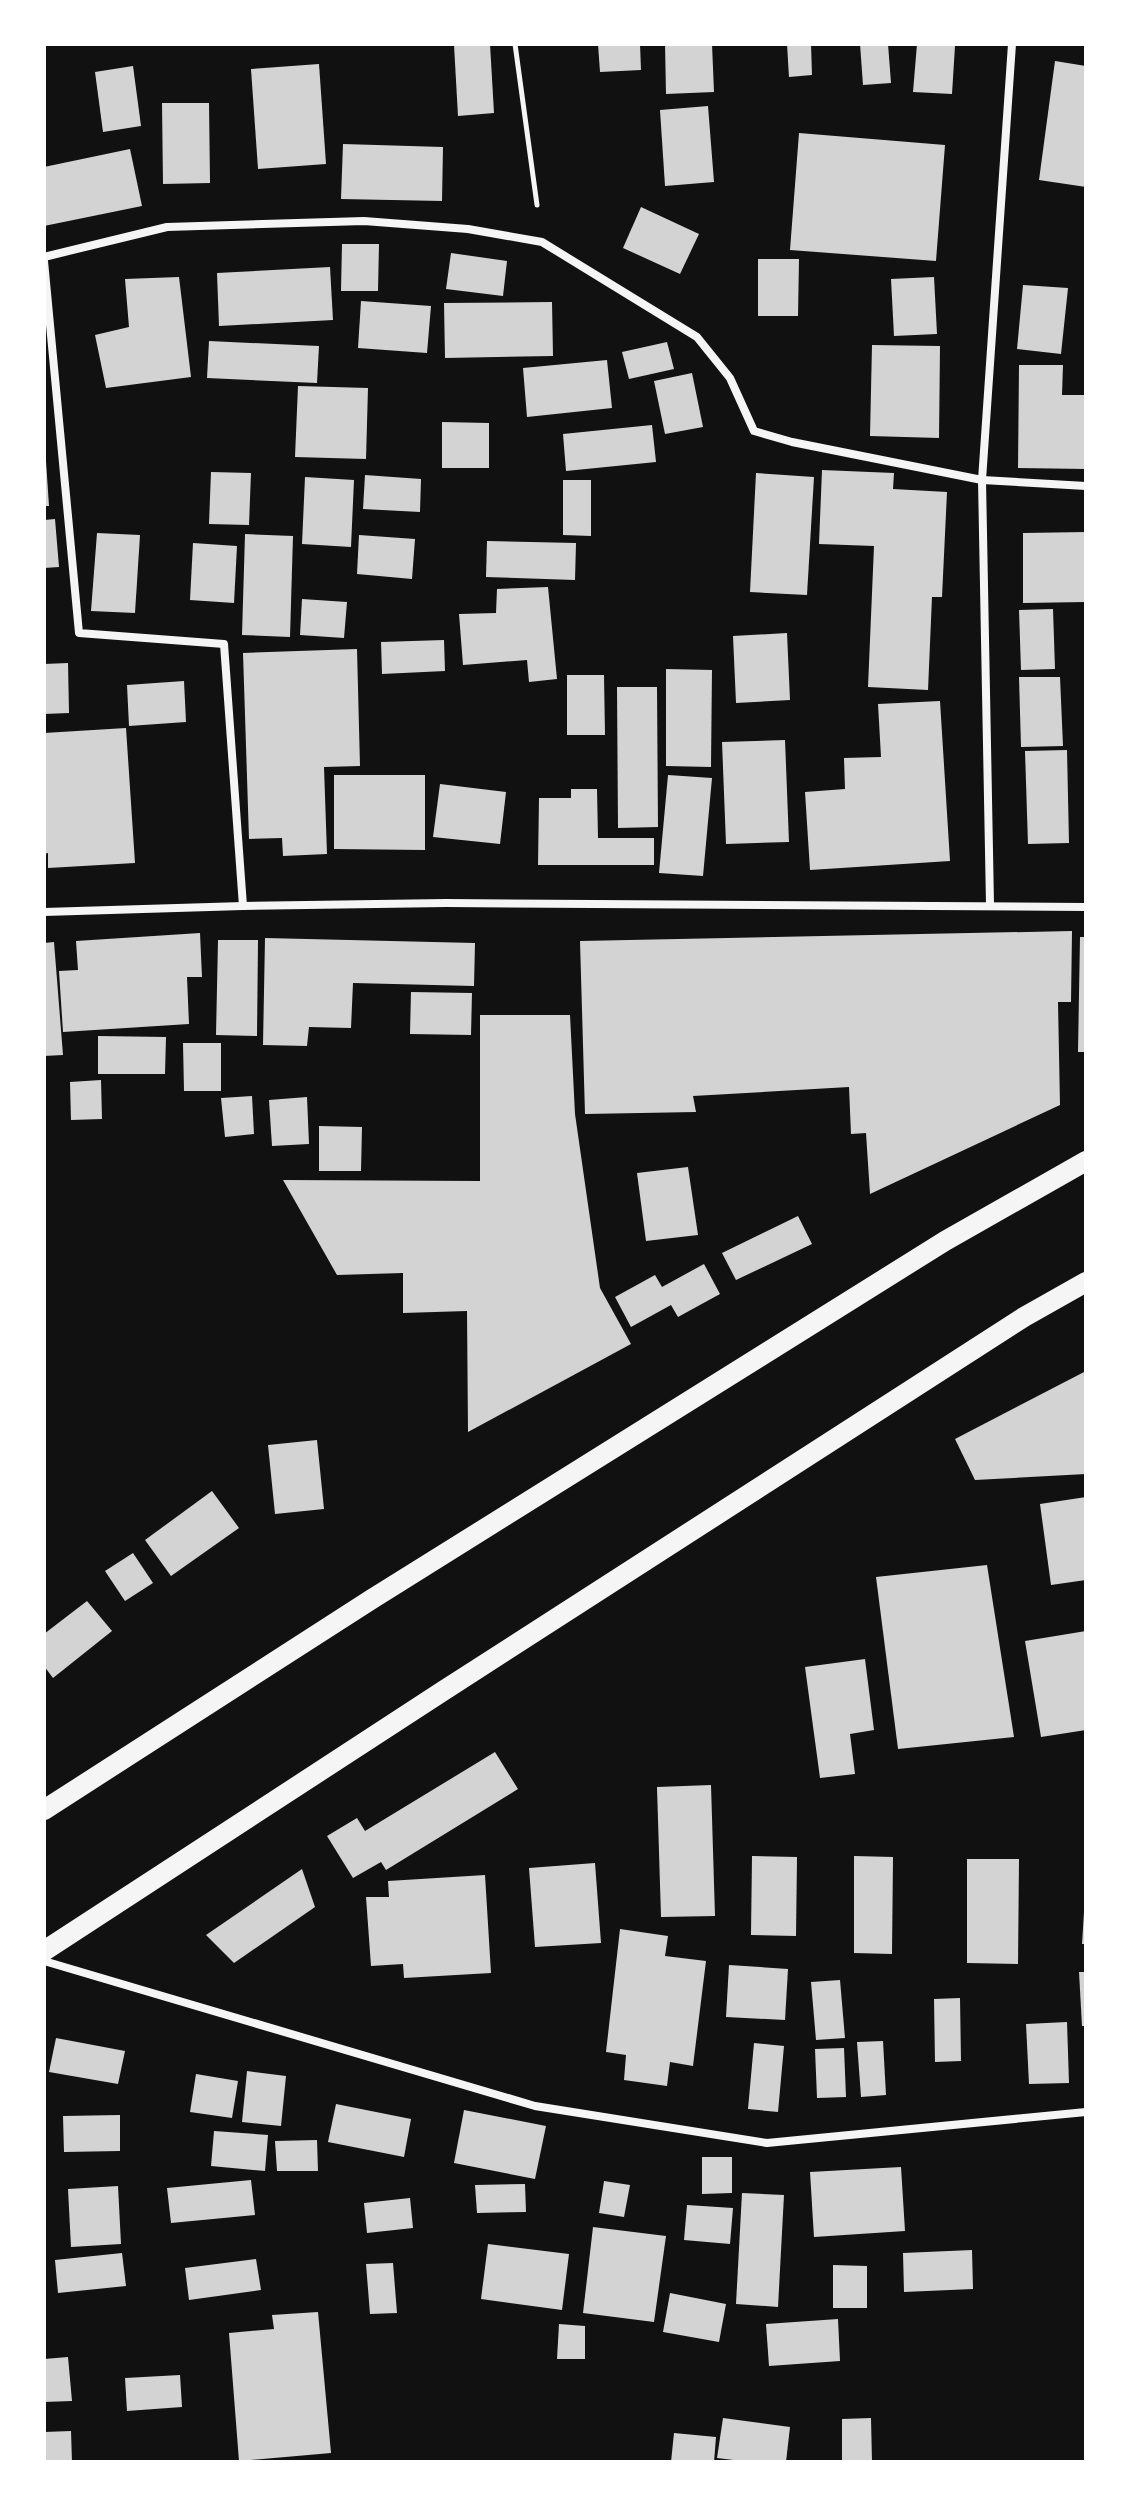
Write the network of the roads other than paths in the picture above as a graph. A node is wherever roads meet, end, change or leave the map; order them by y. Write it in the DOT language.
graph roads {
  1 [pos="1012,44"];
  2 [pos="44,259"];
  3 [pos="982,480"];
  4 [pos="1086,486"];
  5 [pos="990,904"];
  6 [pos="243,906"];
  7 [pos="1086,907"];
  8 [pos="44,912"];
  9 [pos="1086,1161"];
  10 [pos="1086,1282"];
  11 [pos="44,1810"];
  12 [pos="44,1951"];
  13 [pos="44,1961"];
  14 [pos="1086,2112"];
  1 -- 3 [label="street"];
  2 -- 3 [label="street"];
  2 -- 6 [label="street"];
  3 -- 4 [label="street"];
  3 -- 5 [label="street"];
  5 -- 6 [label="street"];
  5 -- 7 [label="street"];
  6 -- 8 [label="street"];
  9 -- 11 [label="main road"];
  10 -- 12 [label="main road"];
  13 -- 14 [label="street"];
}
